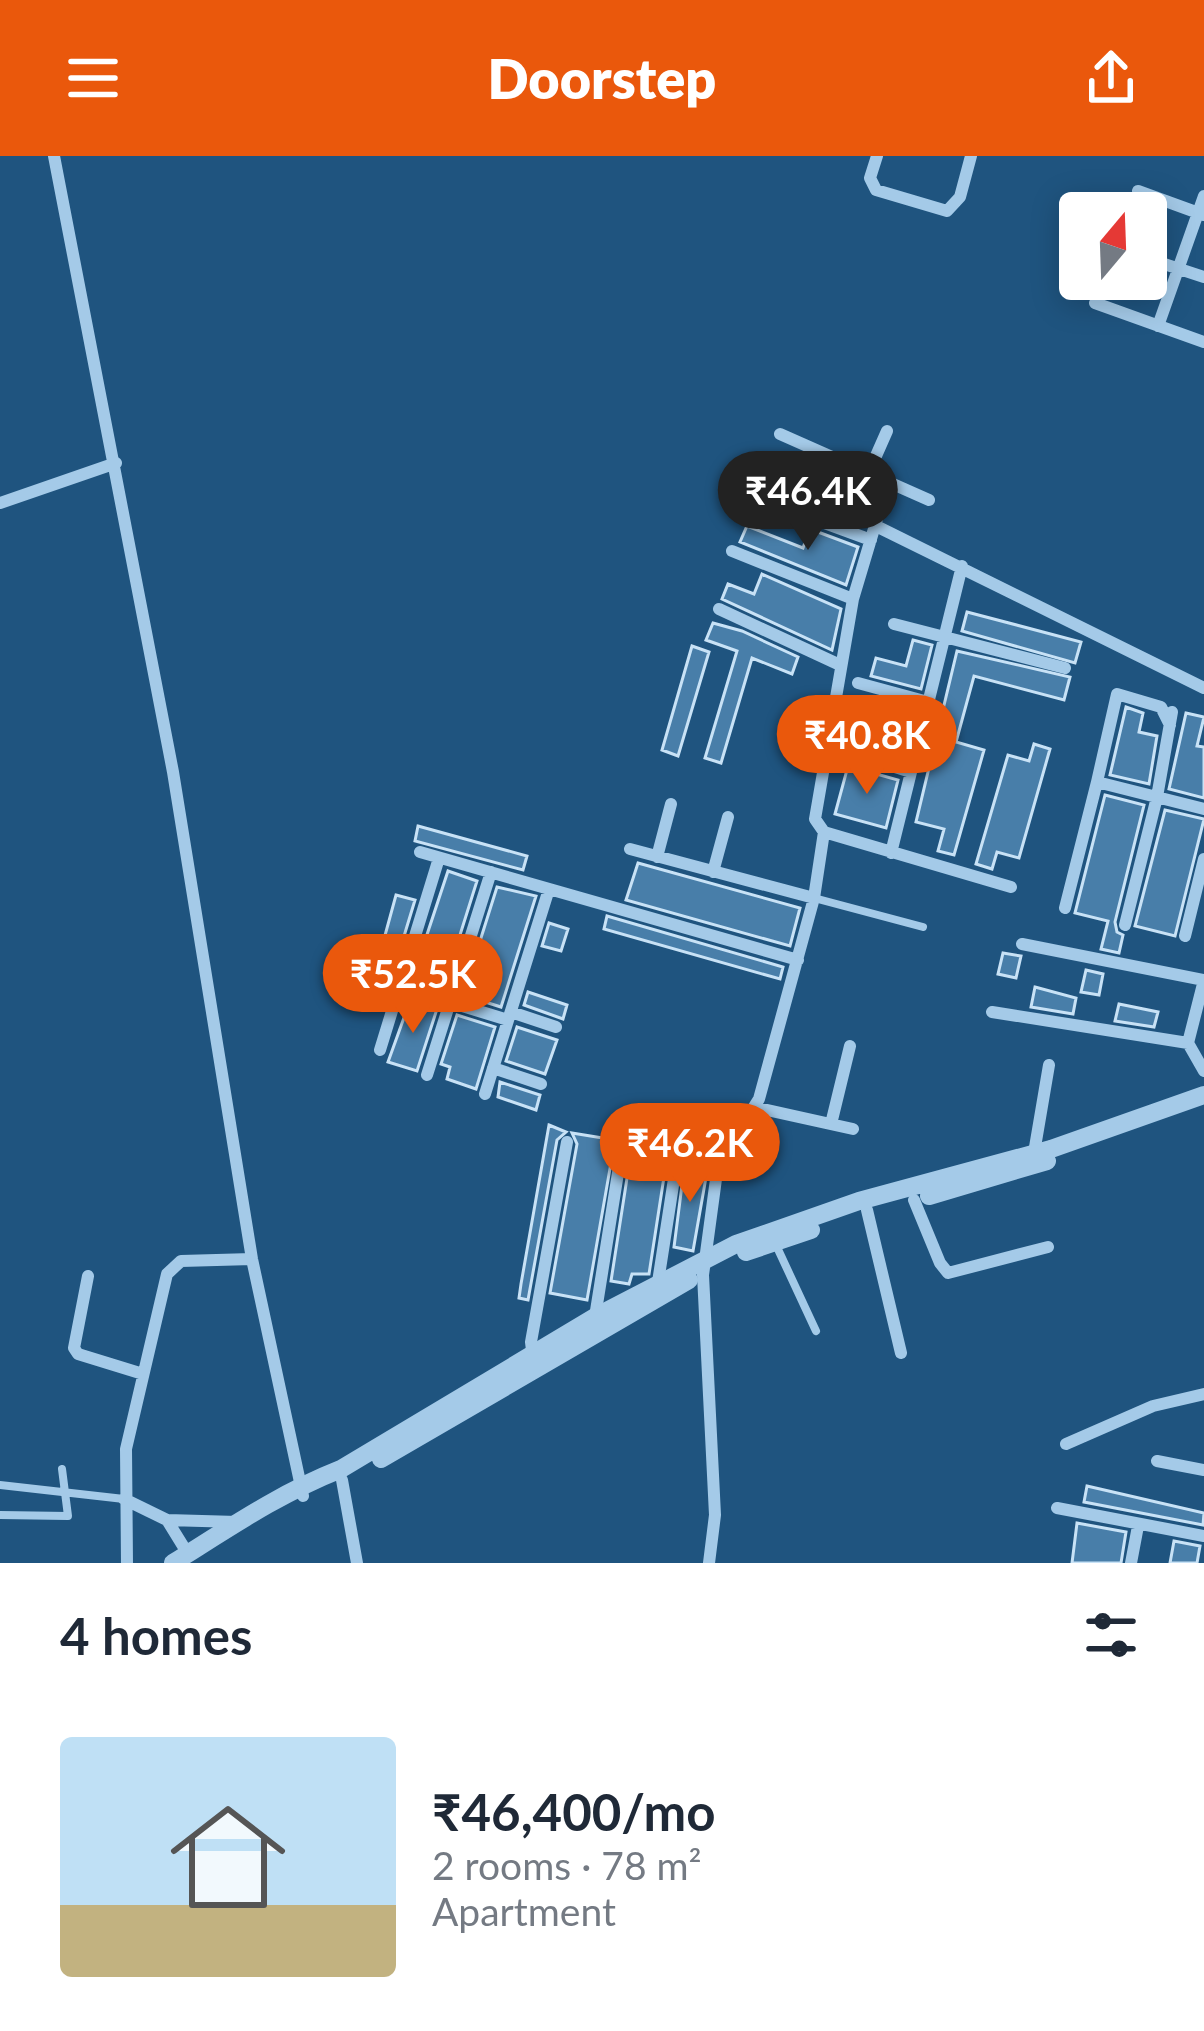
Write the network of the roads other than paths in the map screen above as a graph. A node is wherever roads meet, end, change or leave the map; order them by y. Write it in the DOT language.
graph roads {
  1 [pos="54,156"];
  2 [pos="877,156"];
  3 [pos="971,156"];
  4 [pos="1138,191"];
  5 [pos="1204,196"];
  6 [pos="1201,214"];
  7 [pos="1167,265"];
  8 [pos="1177,268"];
  9 [pos="1204,277"];
  10 [pos="1096,303"];
  11 [pos="1158,326"];
  12 [pos="1204,343"];
  13 [pos="887,431"];
  14 [pos="781,434"];
  15 [pos="116,463"];
  16 [pos="868,474"];
  17 [pos="888,482"];
  18 [pos="929,500"];
  19 [pos="0,503"];
  20 [pos="811,518"];
  21 [pos="875,529"];
  22 [pos="732,551"];
  23 [pos="962,566"];
  24 [pos="853,599"];
  25 [pos="719,609"];
  26 [pos="893,624"];
  27 [pos="944,637"];
  28 [pos="841,665"];
  29 [pos="1065,668"];
  30 [pos="858,683"];
  31 [pos="1204,688"];
  32 [pos="928,703"];
  33 [pos="840,750"];
  34 [pos="911,772"];
  35 [pos="1097,782"];
  36 [pos="1157,797"];
  37 [pos="671,804"];
  38 [pos="1204,808"];
  39 [pos="728,817"];
  40 [pos="824,832"];
  41 [pos="630,849"];
  42 [pos="420,852"];
  43 [pos="890,853"];
  44 [pos="440,857"];
  45 [pos="657,857"];
  46 [pos="1204,859"];
  47 [pos="491,872"];
  48 [pos="713,872"];
  49 [pos="1011,887"];
  50 [pos="549,889"];
  51 [pos="814,898"];
  52 [pos="1065,908"];
  53 [pos="1125,925"];
  54 [pos="923,927"];
  55 [pos="1185,936"];
  56 [pos="1022,944"];
  57 [pos="798,960"];
  58 [pos="1204,980"];
  59 [pos="400,987"];
  60 [pos="450,1002"];
  61 [pos="992,1012"];
  62 [pos="510,1016"];
  63 [pos="556,1027"];
  64 [pos="1189,1042"];
  65 [pos="850,1046"];
  66 [pos="380,1050"];
  67 [pos="1049,1065"];
  68 [pos="493,1068"];
  69 [pos="1204,1070"];
  70 [pos="427,1075"];
  71 [pos="541,1084"];
  72 [pos="484,1094"];
  73 [pos="1204,1095"];
  74 [pos="1204,1106"];
  75 [pos="754,1108"];
  76 [pos="831,1124"];
  77 [pos="853,1129"];
  78 [pos="567,1142"];
  79 [pos="622,1148"];
  80 [pos="1034,1154"];
  81 [pos="676,1166"];
  82 [pos="914,1200"];
  83 [pos="867,1210"];
  84 [pos="775,1244"];
  85 [pos="1048,1247"];
  86 [pos="252,1258"];
  87 [pos="704,1268"];
  88 [pos="88,1276"];
  89 [pos="658,1282"];
  90 [pos="595,1317"];
  91 [pos="816,1330"];
  92 [pos="901,1354"];
  93 [pos="535,1361"];
  94 [pos="143,1374"];
  95 [pos="1204,1394"];
  96 [pos="1066,1444"];
  97 [pos="1157,1461"];
  98 [pos="62,1468"];
  99 [pos="1204,1470"];
  100 [pos="342,1480"];
  101 [pos="0,1485"];
  102 [pos="302,1491"];
  103 [pos="67,1493"];
  104 [pos="124,1499"];
  105 [pos="1057,1508"];
  106 [pos="0,1515"];
  107 [pos="167,1520"];
  108 [pos="237,1522"];
  109 [pos="1138,1526"];
  110 [pos="1204,1537"];
  111 [pos="185,1560"];
  112 [pos="127,1563"];
  113 [pos="357,1563"];
  114 [pos="709,1563"];
  115 [pos="1131,1563"];
  1 -- 15 [label="street"];
  2 -- 3 [label="street"];
  4 -- 6 [label="street"];
  5 -- 6 [label="street"];
  6 -- 8 [label="street"];
  7 -- 8 [label="street"];
  8 -- 9 [label="street"];
  8 -- 11 [label="street"];
  10 -- 11 [label="street"];
  11 -- 12 [label="street"];
  13 -- 16 [label="street"];
  14 -- 16 [label="street"];
  15 -- 19 [label="street"];
  15 -- 86 [label="street"];
  16 -- 17 [label="street"];
  17 -- 18 [label="street"];
  17 -- 21 [label="street"];
  20 -- 21 [label="street"];
  21 -- 23 [label="street"];
  21 -- 24 [label="street"];
  22 -- 24 [label="street"];
  23 -- 27 [label="street"];
  23 -- 31 [label="street"];
  24 -- 28 [label="street"];
  25 -- 28 [label="street"];
  26 -- 27 [label="street"];
  27 -- 29 [label="street"];
  27 -- 32 [label="street"];
  28 -- 40 [label="street"];
  30 -- 32 [label="street"];
  32 -- 34 [label="street"];
  33 -- 34 [label="street"];
  34 -- 43 [label="street"];
  35 -- 36 [label="street"];
  35 -- 36 [label="street"];
  35 -- 52 [label="street"];
  36 -- 38 [label="street"];
  36 -- 53 [label="street"];
  37 -- 45 [label="street"];
  39 -- 48 [label="street"];
  40 -- 43 [label="street"];
  40 -- 51 [label="street"];
  41 -- 45 [label="street"];
  42 -- 44 [label="street"];
  43 -- 49 [label="street"];
  44 -- 47 [label="street"];
  44 -- 59 [label="street"];
  45 -- 48 [label="street"];
  46 -- 55 [label="street"];
  47 -- 50 [label="street"];
  47 -- 60 [label="street"];
  48 -- 51 [label="street"];
  50 -- 57 [label="street"];
  50 -- 62 [label="street"];
  51 -- 54 [label="lane"];
  51 -- 57 [label="street"];
  56 -- 58 [label="street"];
  57 -- 75 [label="street"];
  58 -- 64 [label="street"];
  59 -- 60 [label="street"];
  59 -- 66 [label="street"];
  60 -- 62 [label="street"];
  60 -- 70 [label="street"];
  61 -- 64 [label="street"];
  62 -- 63 [label="street"];
  62 -- 68 [label="street"];
  64 -- 69 [label="street"];
  65 -- 76 [label="street"];
  67 -- 80 [label="street"];
  68 -- 71 [label="street"];
  68 -- 72 [label="street"];
  73 -- 80 [label="street"];
  74 -- 82 [label="street"];
  75 -- 76 [label="street"];
  75 -- 87 [label="street"];
  76 -- 77 [label="street"];
  78 -- 93 [label="street"];
  79 -- 90 [label="street"];
  80 -- 87 [label="street"];
  81 -- 89 [label="street"];
  82 -- 83 [label="street"];
  82 -- 85 [label="street"];
  83 -- 84 [label="street"];
  83 -- 92 [label="street"];
  84 -- 87 [label="street"];
  84 -- 91 [label="lane"];
  86 -- 94 [label="street"];
  86 -- 102 [label="street"];
  87 -- 89 [label="street"];
  87 -- 93 [label="street"];
  87 -- 114 [label="street"];
  88 -- 94 [label="street"];
  89 -- 90 [label="street"];
  90 -- 93 [label="street"];
  93 -- 100 [label="street"];
  93 -- 102 [label="street"];
  94 -- 104 [label="street"];
  95 -- 96 [label="street"];
  97 -- 99 [label="street"];
  98 -- 103 [label="lane"];
  100 -- 102 [label="street"];
  100 -- 113 [label="street"];
  101 -- 103 [label="lane"];
  102 -- 108 [label="street"];
  102 -- 111 [label="street"];
  103 -- 104 [label="lane"];
  103 -- 106 [label="lane"];
  104 -- 107 [label="street"];
  104 -- 112 [label="street"];
  105 -- 109 [label="street"];
  107 -- 108 [label="street"];
  107 -- 111 [label="street"];
  108 -- 111 [label="street"];
  109 -- 110 [label="street"];
  109 -- 115 [label="street"];
}
